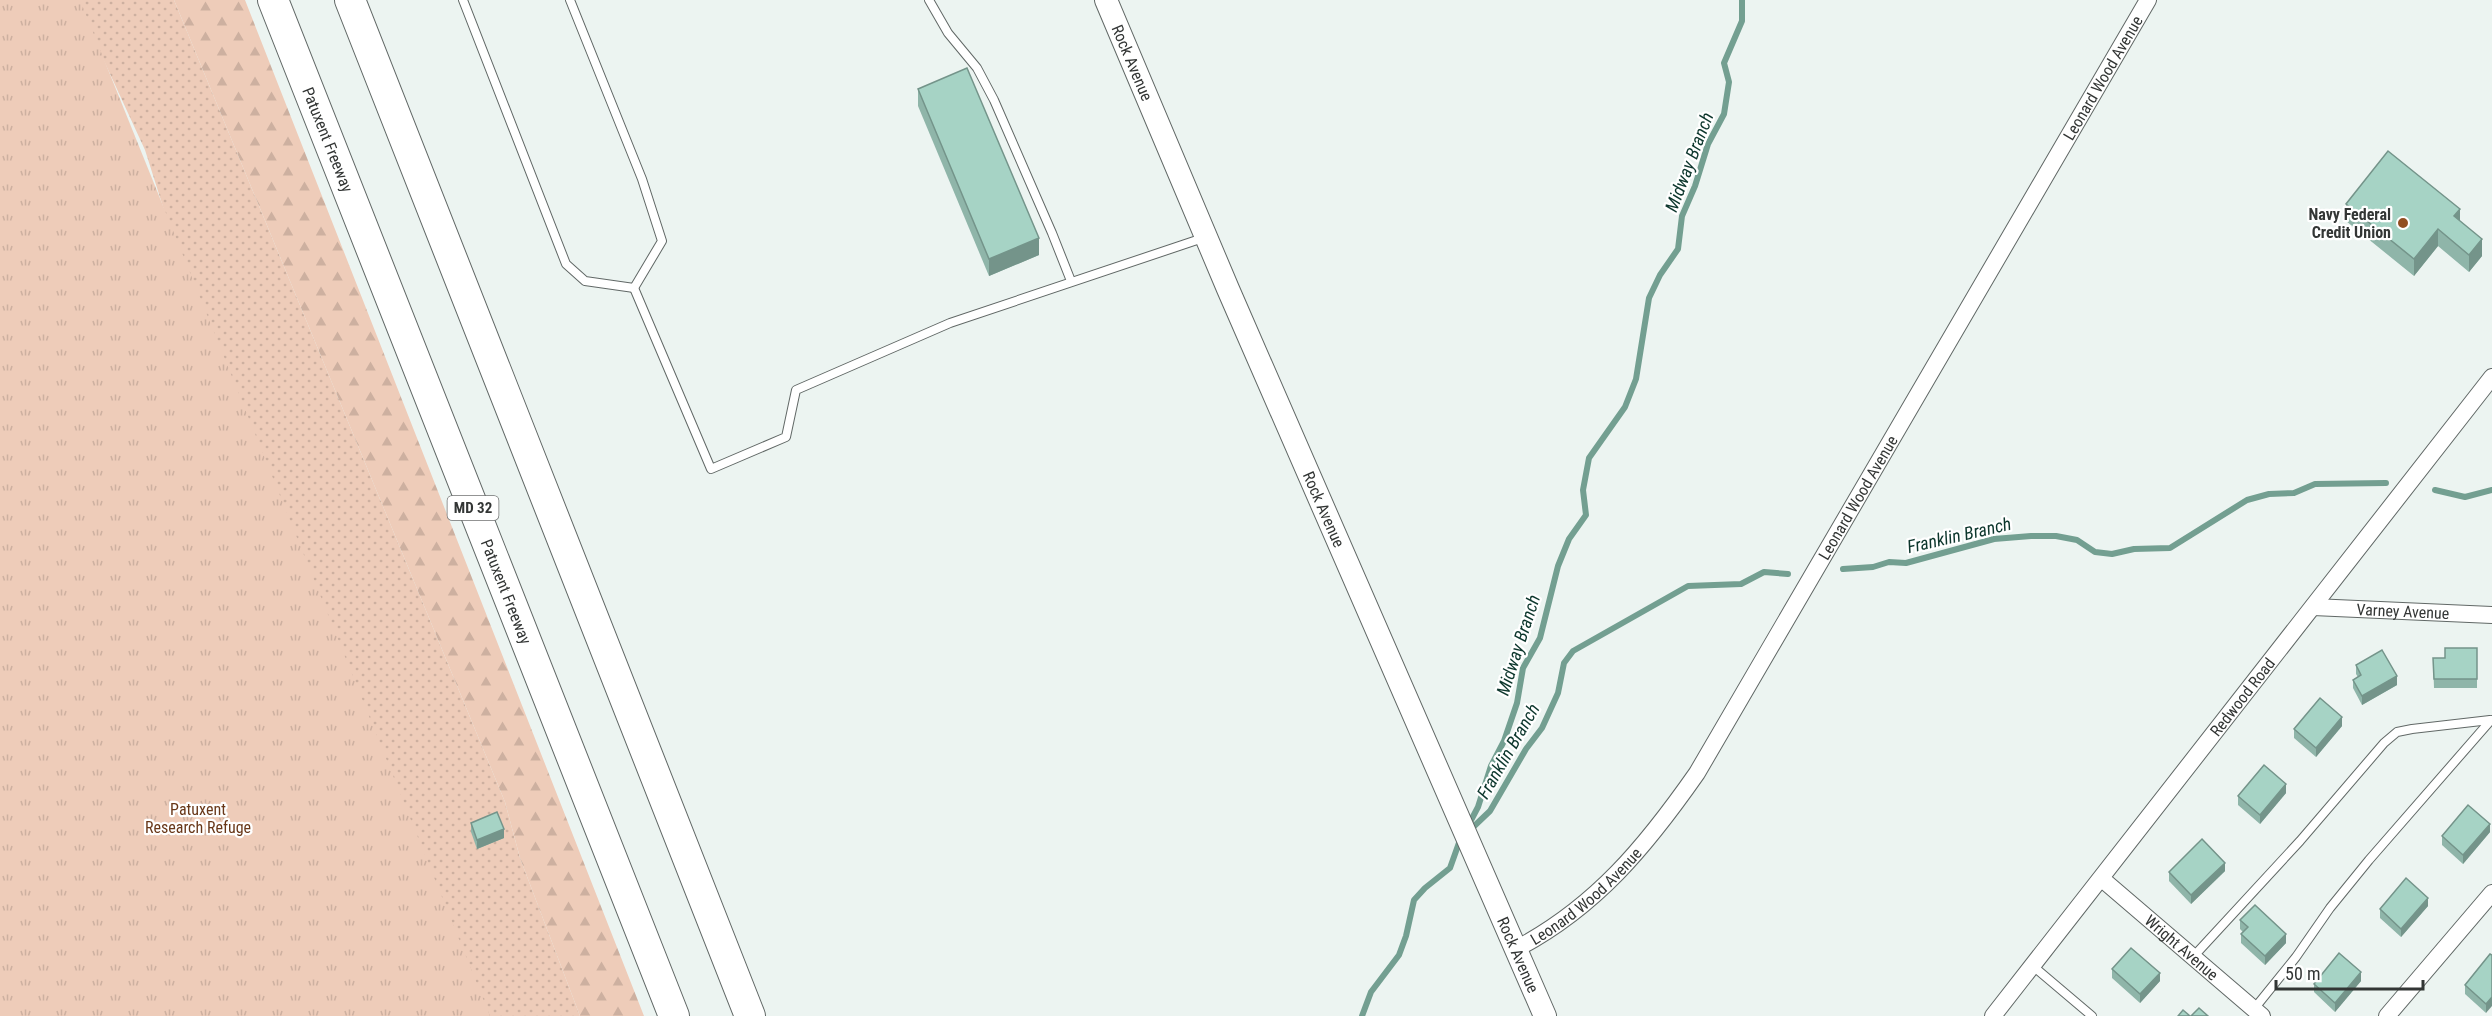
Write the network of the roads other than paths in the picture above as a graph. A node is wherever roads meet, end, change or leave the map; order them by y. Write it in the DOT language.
graph roads {
  1 [pos="273,0"];
  2 [pos="350,0"];
  3 [pos="463,0"];
  4 [pos="570,0"];
  5 [pos="929,0"];
  6 [pos="1106,0"];
  7 [pos="2148,0"];
  8 [pos="1206,237"];
  9 [pos="1071,281"];
  10 [pos="634,288"];
  11 [pos="2492,377"];
  12 [pos="2313,607"];
  13 [pos="2492,615"];
  14 [pos="2491,720"];
  15 [pos="2102,879"];
  16 [pos="2492,893"];
  17 [pos="1516,949"];
  18 [pos="2193,957"];
  19 [pos="2033,966"];
  20 [pos="2258,1012"];
  21 [pos="2002,1013"];
  22 [pos="674,1016"];
  23 [pos="750,1016"];
  24 [pos="1545,1016"];
  25 [pos="2092,1016"];
  26 [pos="2387,1016"];
  1 -- 22 [label="highway, Patuxent Freeway / MD 32"];
  2 -- 23 [label="highway"];
  3 -- 10 [label="lane"];
  4 -- 10 [label="lane"];
  5 -- 9 [label="lane"];
  6 -- 8 [label="street, Rock Avenue"];
  7 -- 17 [label="street, Leonard Wood Avenue"];
  8 -- 9 [label="lane"];
  8 -- 17 [label="street, Rock Avenue"];
  9 -- 10 [label="lane"];
  11 -- 12 [label="street, Redwood Road"];
  12 -- 13 [label="street, Varney Avenue"];
  12 -- 15 [label="street, Redwood Road"];
  14 -- 18 [label="lane"];
  14 -- 20 [label="lane"];
  15 -- 18 [label="street, Wright Avenue"];
  15 -- 19 [label="street, Redwood Road"];
  16 -- 26 [label="street"];
  17 -- 24 [label="street, Rock Avenue"];
  18 -- 20 [label="street, Wright Avenue"];
  19 -- 21 [label="street, Redwood Road"];
  19 -- 25 [label="lane"];
}
